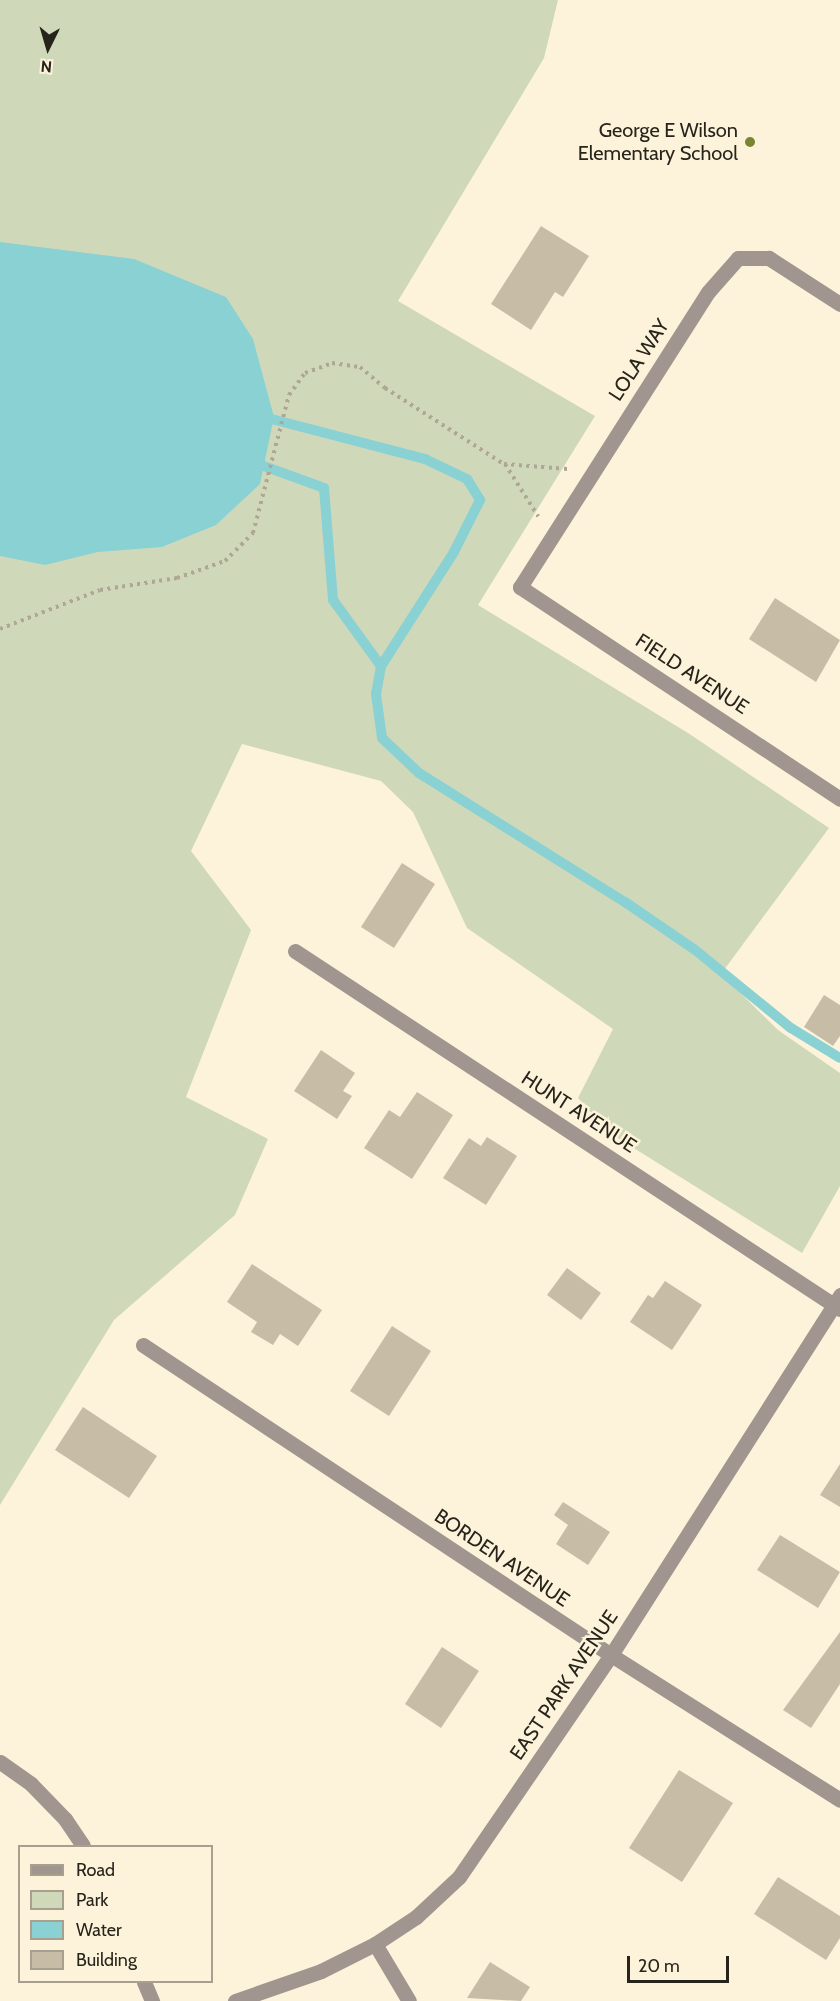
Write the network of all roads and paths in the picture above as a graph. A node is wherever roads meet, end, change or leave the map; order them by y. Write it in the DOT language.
graph roads {
  1 [pos="837,297"];
  2 [pos="504,464"];
  3 [pos="592,473"];
  4 [pos="551,538"];
  5 [pos="520,587"];
  6 [pos="0,628"];
  7 [pos="840,799"];
  8 [pos="295,951"];
  9 [pos="838,1303"];
  10 [pos="143,1345"];
  11 [pos="611,1655"];
  12 [pos="0,1762"];
  13 [pos="840,1800"];
  14 [pos="82,1845"];
  15 [pos="375,1944"];
  16 [pos="144,1983"];
  17 [pos="152,2001"];
  18 [pos="235,2001"];
  19 [pos="409,2001"];
  1 -- 3 [label="street, LOLA WAY"];
  2 -- 3 [label="path"];
  2 -- 4 [label="path"];
  2 -- 6 [label="path"];
  3 -- 4 [label="street, LOLA WAY"];
  4 -- 5 [label="street, LOLA WAY"];
  5 -- 7 [label="street, FIELD AVENUE"];
  8 -- 9 [label="street, HUNT AVENUE"];
  9 -- 11 [label="street, EAST PARK AVENUE"];
  10 -- 11 [label="street, BORDEN AVENUE"];
  11 -- 13 [label="street, BORDEN AVENUE"];
  11 -- 15 [label="street, EAST PARK AVENUE"];
  12 -- 14 [label="street"];
  15 -- 18 [label="street, EAST PARK AVENUE"];
  15 -- 19 [label="street"];
  16 -- 17 [label="street"];
}
